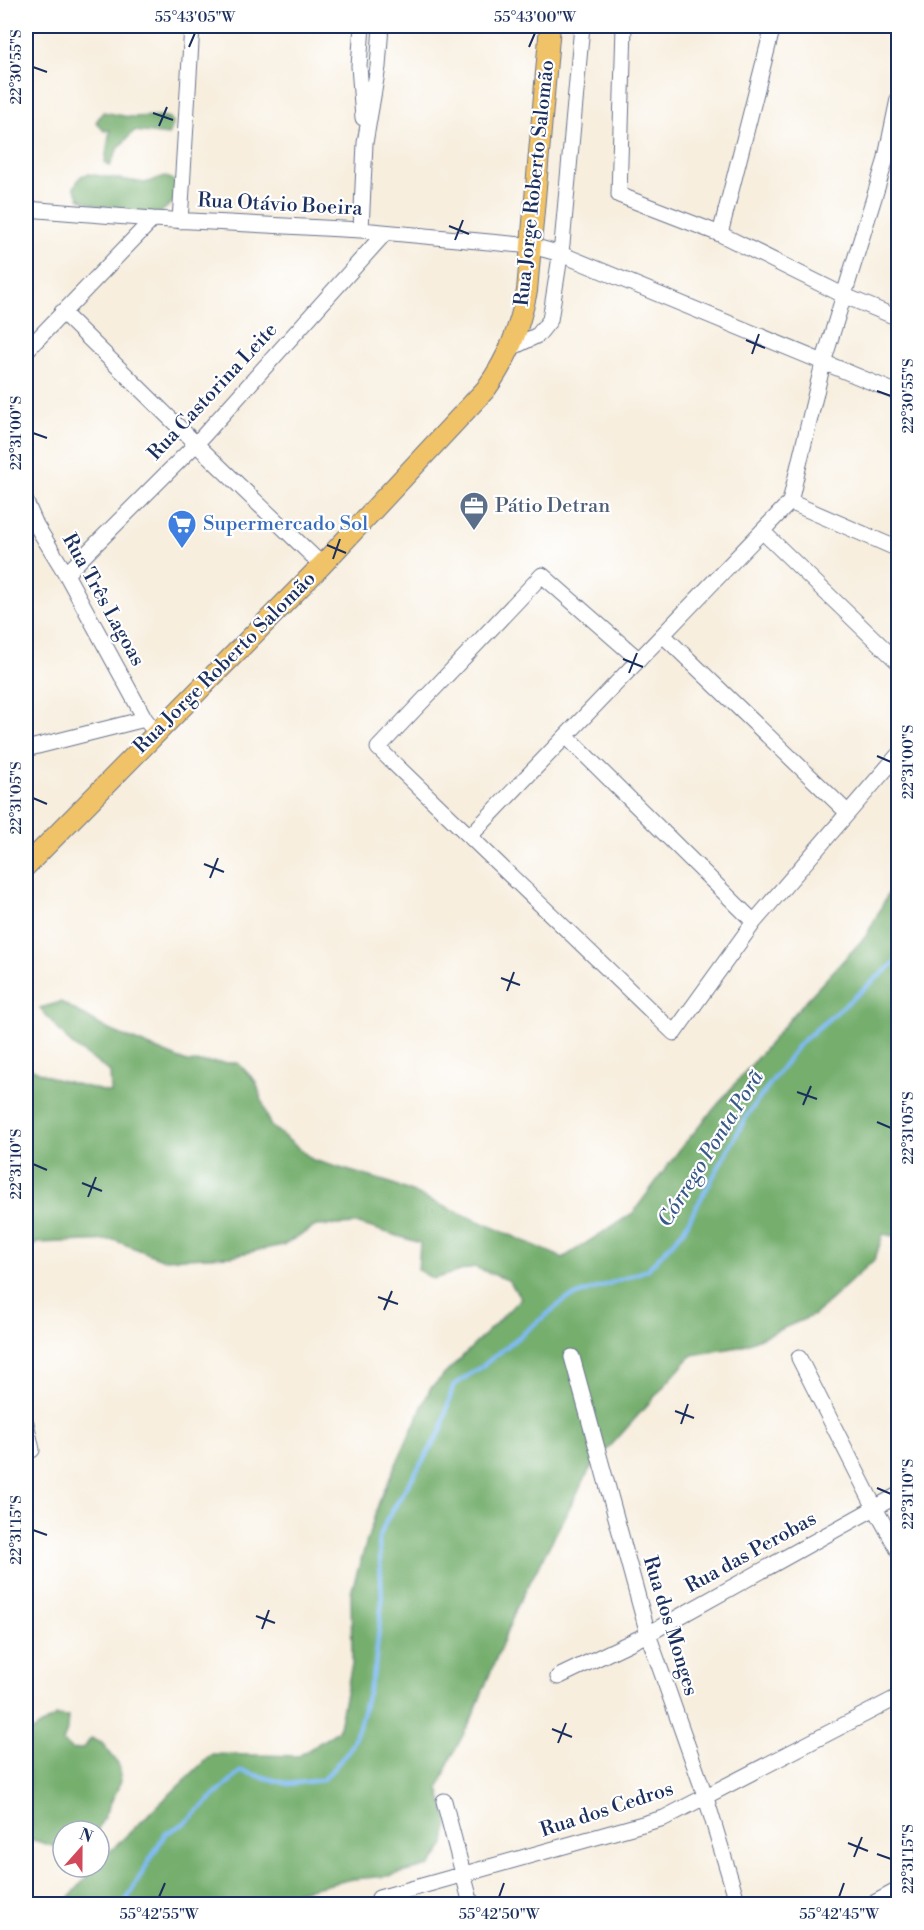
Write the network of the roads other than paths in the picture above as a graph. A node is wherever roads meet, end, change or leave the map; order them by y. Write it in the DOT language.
graph roads {
  1 [pos="192,26"];
  2 [pos="362,26"];
  3 [pos="381,26"];
  4 [pos="550,26"];
  5 [pos="582,26"];
  6 [pos="624,26"];
  7 [pos="773,26"];
  8 [pos="898,99"];
  9 [pos="365,143"];
  10 [pos="892,164"];
  11 [pos="26,209"];
  12 [pos="153,219"];
  13 [pos="180,221"];
  14 [pos="361,230"];
  15 [pos="386,233"];
  16 [pos="720,234"];
  17 [pos="532,246"];
  18 [pos="561,254"];
  19 [pos="845,296"];
  20 [pos="62,312"];
  21 [pos="898,318"];
  22 [pos="511,348"];
  23 [pos="26,351"];
  24 [pos="824,363"];
  25 [pos="898,393"];
  26 [pos="196,444"];
  27 [pos="26,502"];
  28 [pos="790,502"];
  29 [pos="31,526"];
  30 [pos="762,531"];
  31 [pos="898,549"];
  32 [pos="322,565"];
  33 [pos="66,574"];
  34 [pos="663,635"];
  35 [pos="639,660"];
  36 [pos="898,662"];
  37 [pos="151,726"];
  38 [pos="566,736"];
  39 [pos="26,749"];
  40 [pos="898,755"];
  41 [pos="848,813"];
  42 [pos="470,836"];
  43 [pos="26,866"];
  44 [pos="754,922"];
  45 [pos="572,1357"];
  46 [pos="798,1358"];
  47 [pos="26,1423"];
  48 [pos="28,1450"];
  49 [pos="898,1496"];
  50 [pos="875,1508"];
  51 [pos="898,1550"];
  52 [pos="648,1635"];
  53 [pos="558,1677"];
  54 [pos="898,1697"];
  55 [pos="706,1798"];
  56 [pos="444,1801"];
  57 [pos="463,1875"];
  58 [pos="898,1890"];
  59 [pos="379,1898"];
  60 [pos="471,1905"];
  61 [pos="738,1905"];
  62 [pos="872,1905"];
  1 -- 13 [label="street"];
  2 -- 9 [label="street"];
  3 -- 9 [label="street"];
  4 -- 17 [label="main road, Rua Jorge Roberto Salomão"];
  5 -- 18 [label="street"];
  6 -- 16 [label="street"];
  7 -- 16 [label="street"];
  8 -- 10 [label="street"];
  9 -- 14 [label="street"];
  10 -- 19 [label="street"];
  11 -- 12 [label="street, Rua Otávio Boeira"];
  12 -- 13 [label="street, Rua Otávio Boeira"];
  12 -- 20 [label="street"];
  13 -- 14 [label="street, Rua Otávio Boeira"];
  14 -- 15 [label="street, Rua Otávio Boeira"];
  15 -- 17 [label="street, Rua Otávio Boeira"];
  15 -- 26 [label="street, Rua Castorina Leite"];
  16 -- 19 [label="street"];
  17 -- 18 [label="street, Rua Otávio Boeira"];
  17 -- 22 [label="main road, Rua Jorge Roberto Salomão"];
  18 -- 22 [label="street"];
  18 -- 24 [label="street, Rua Otávio Boeira"];
  19 -- 21 [label="street"];
  19 -- 24 [label="street"];
  20 -- 23 [label="street"];
  20 -- 26 [label="street"];
  22 -- 32 [label="main road, Rua Jorge Roberto Salomão"];
  24 -- 25 [label="street, Rua Otávio Boeira"];
  24 -- 28 [label="street"];
  26 -- 32 [label="street"];
  26 -- 33 [label="street, Rua Castorina Leite"];
  27 -- 29 [label="street, Rua Três Lagoas"];
  28 -- 30 [label="street"];
  28 -- 31 [label="street"];
  29 -- 33 [label="street, Rua Três Lagoas"];
  30 -- 34 [label="street"];
  30 -- 36 [label="street"];
  32 -- 37 [label="main road, Rua Jorge Roberto Salomão"];
  33 -- 37 [label="street, Rua Três Lagoas"];
  34 -- 35 [label="street"];
  34 -- 41 [label="street"];
  35 -- 38 [label="street"];
  35 -- 42 [label="street"];
  37 -- 39 [label="street"];
  37 -- 43 [label="main road, Rua Jorge Roberto Salomão"];
  38 -- 42 [label="street"];
  38 -- 44 [label="street"];
  40 -- 41 [label="street"];
  41 -- 44 [label="street"];
  42 -- 44 [label="street"];
  45 -- 52 [label="street, Rua dos Monges"];
  46 -- 50 [label="street"];
  47 -- 48 [label="street"];
  49 -- 50 [label="street, Rua das Perobas"];
  50 -- 51 [label="street"];
  50 -- 52 [label="street, Rua das Perobas"];
  52 -- 53 [label="street, Rua das Perobas"];
  52 -- 55 [label="street, Rua dos Monges"];
  54 -- 55 [label="street, Rua dos Cedros"];
  55 -- 57 [label="street, Rua dos Cedros"];
  55 -- 61 [label="street, Rua dos Monges"];
  56 -- 57 [label="street"];
  57 -- 59 [label="street, Rua dos Cedros"];
  57 -- 60 [label="street"];
  58 -- 62 [label="street"];
}
